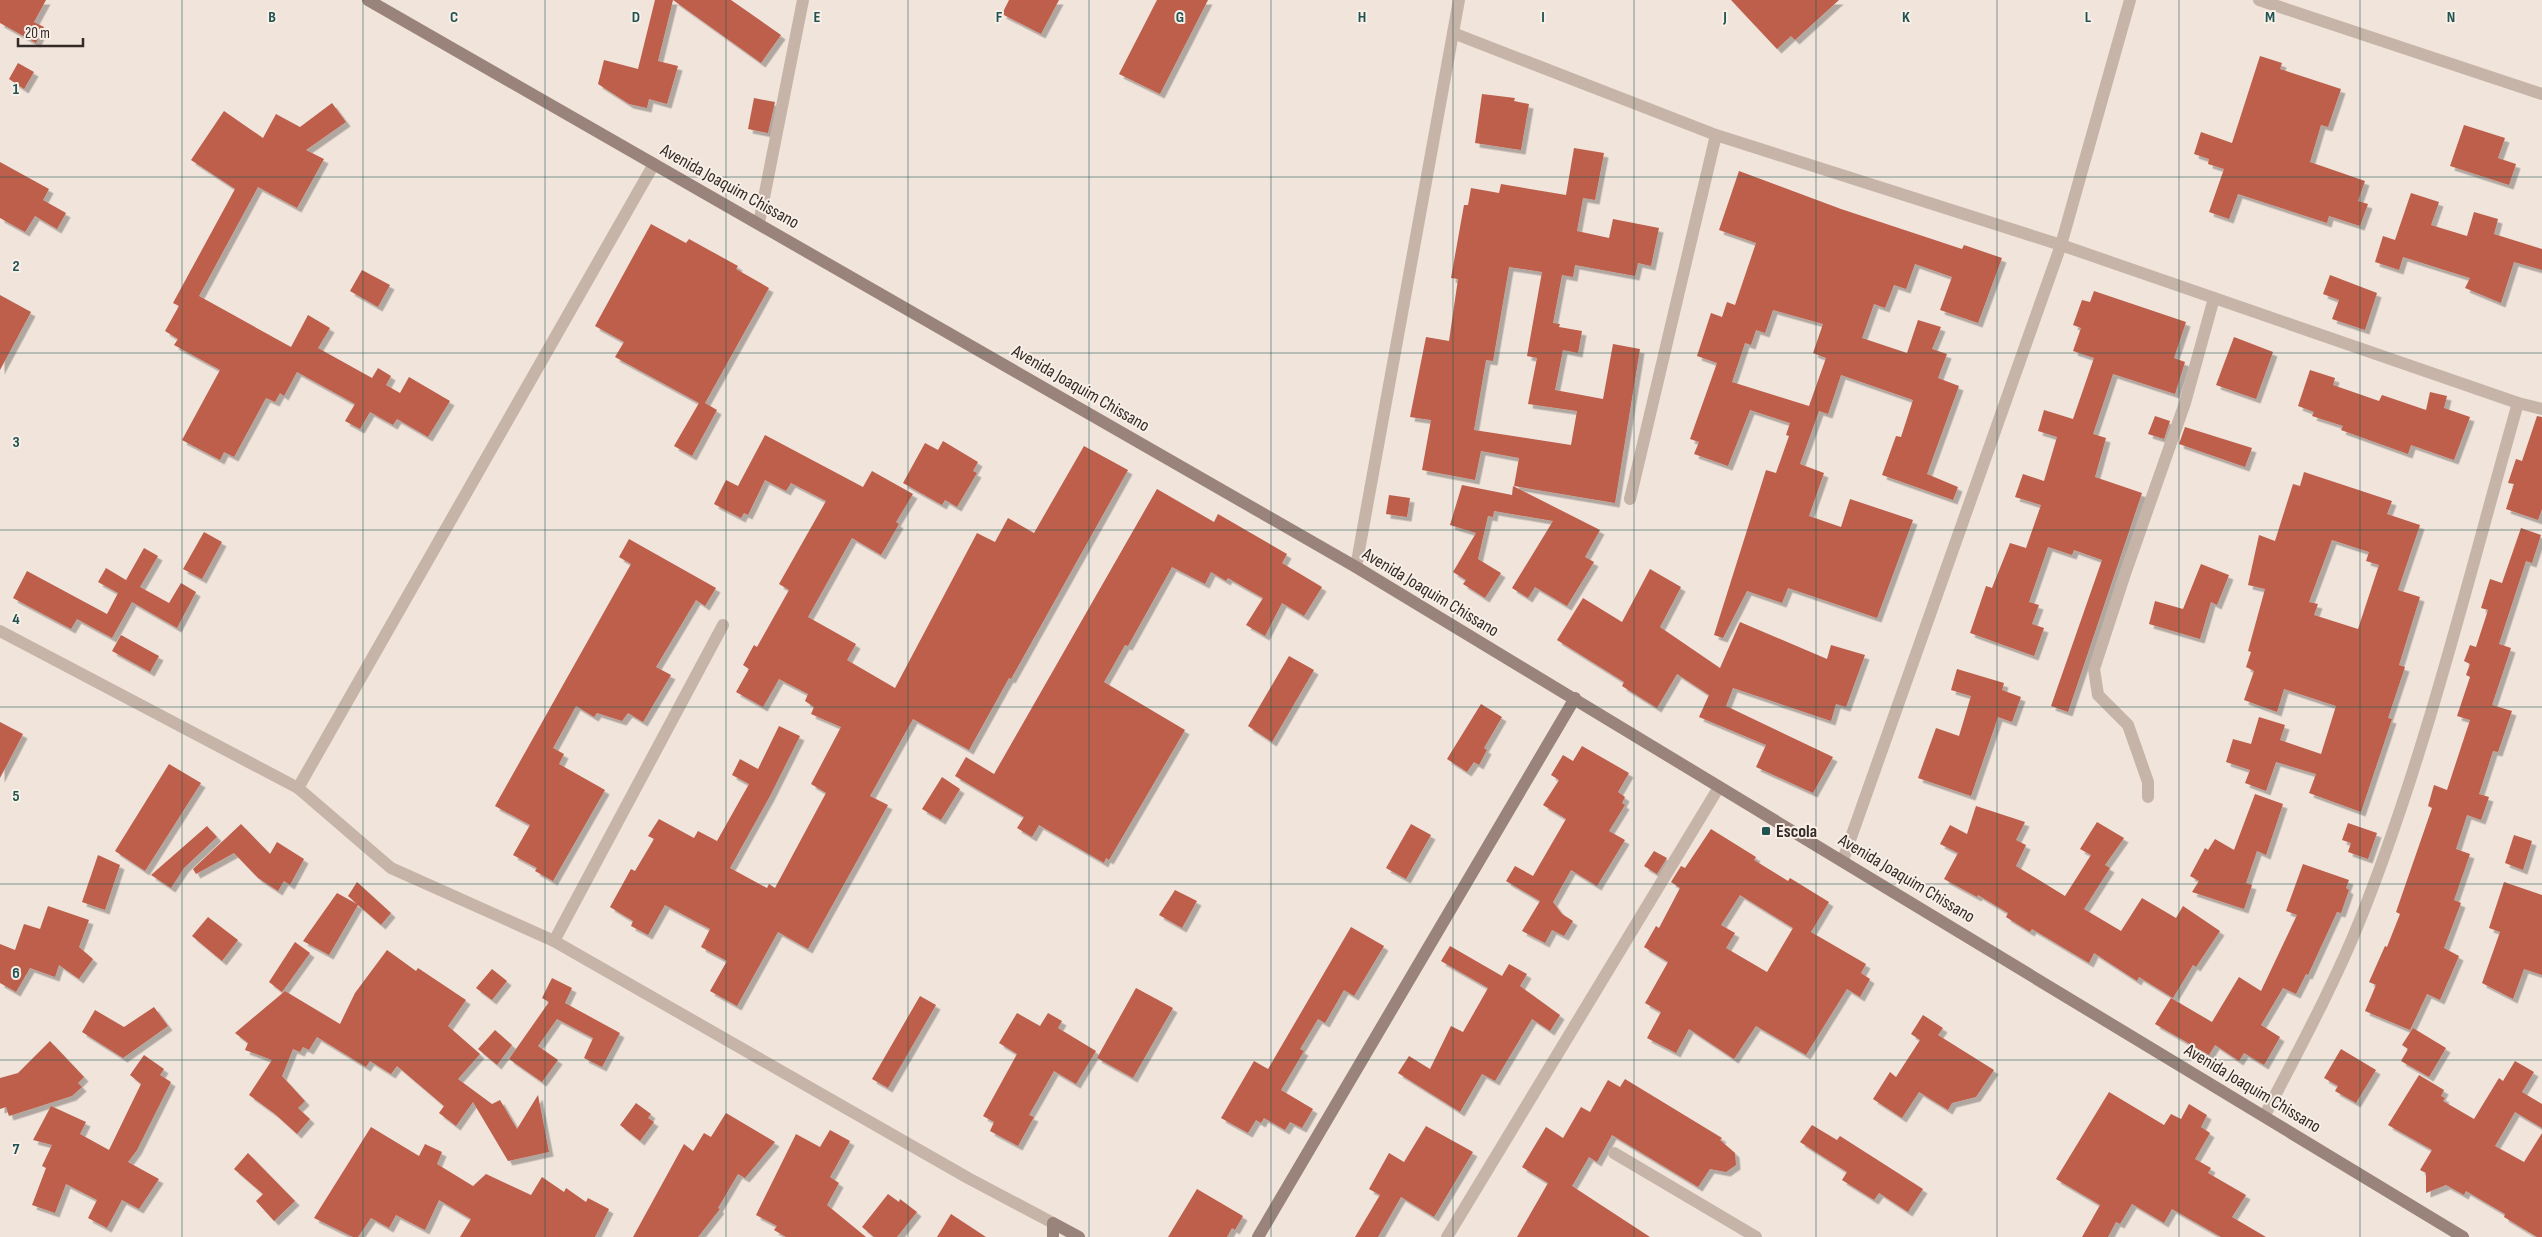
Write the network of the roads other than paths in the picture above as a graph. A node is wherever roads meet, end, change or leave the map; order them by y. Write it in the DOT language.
graph roads {
  1 [pos="368,0"];
  2 [pos="804,0"];
  3 [pos="1459,0"];
  4 [pos="2130,0"];
  5 [pos="2259,0"];
  6 [pos="1453,32"];
  7 [pos="2542,94"];
  8 [pos="1716,134"];
  9 [pos="654,164"];
  10 [pos="759,223"];
  11 [pos="2061,245"];
  12 [pos="2214,298"];
  13 [pos="2518,403"];
  14 [pos="2542,409"];
  15 [pos="1630,499"];
  16 [pos="1356,567"];
  17 [pos="722,625"];
  18 [pos="0,631"];
  19 [pos="1575,698"];
  20 [pos="1719,787"];
  21 [pos="298,788"];
  22 [pos="2148,797"];
  23 [pos="1843,860"];
  24 [pos="554,941"];
  25 [pos="2265,1116"];
  26 [pos="1614,1153"];
  27 [pos="1053,1224"];
  28 [pos="1053,1237"];
  29 [pos="1079,1237"];
  30 [pos="1258,1237"];
  31 [pos="1447,1237"];
  32 [pos="1756,1237"];
  33 [pos="2463,1237"];
  1 -- 9 [label="street, Avenida Joaquim Chissano"];
  2 -- 10 [label="street"];
  3 -- 6 [label="street"];
  4 -- 11 [label="street"];
  5 -- 7 [label="street"];
  6 -- 8 [label="street"];
  6 -- 16 [label="street"];
  8 -- 11 [label="street"];
  8 -- 15 [label="street"];
  9 -- 10 [label="street, Avenida Joaquim Chissano"];
  9 -- 21 [label="street"];
  10 -- 16 [label="street, Avenida Joaquim Chissano"];
  11 -- 12 [label="street"];
  11 -- 23 [label="street"];
  12 -- 13 [label="street"];
  12 -- 22 [label="street"];
  13 -- 14 [label="street"];
  13 -- 25 [label="street"];
  16 -- 19 [label="street, Avenida Joaquim Chissano"];
  17 -- 24 [label="street"];
  18 -- 21 [label="street"];
  19 -- 20 [label="street, Avenida Joaquim Chissano"];
  19 -- 30 [label="street"];
  20 -- 23 [label="street, Avenida Joaquim Chissano"];
  20 -- 31 [label="street"];
  21 -- 24 [label="street"];
  23 -- 25 [label="street, Avenida Joaquim Chissano"];
  24 -- 27 [label="street"];
  25 -- 33 [label="street, Avenida Joaquim Chissano"];
  26 -- 32 [label="street"];
  27 -- 28 [label="street"];
  27 -- 29 [label="street"];
}
